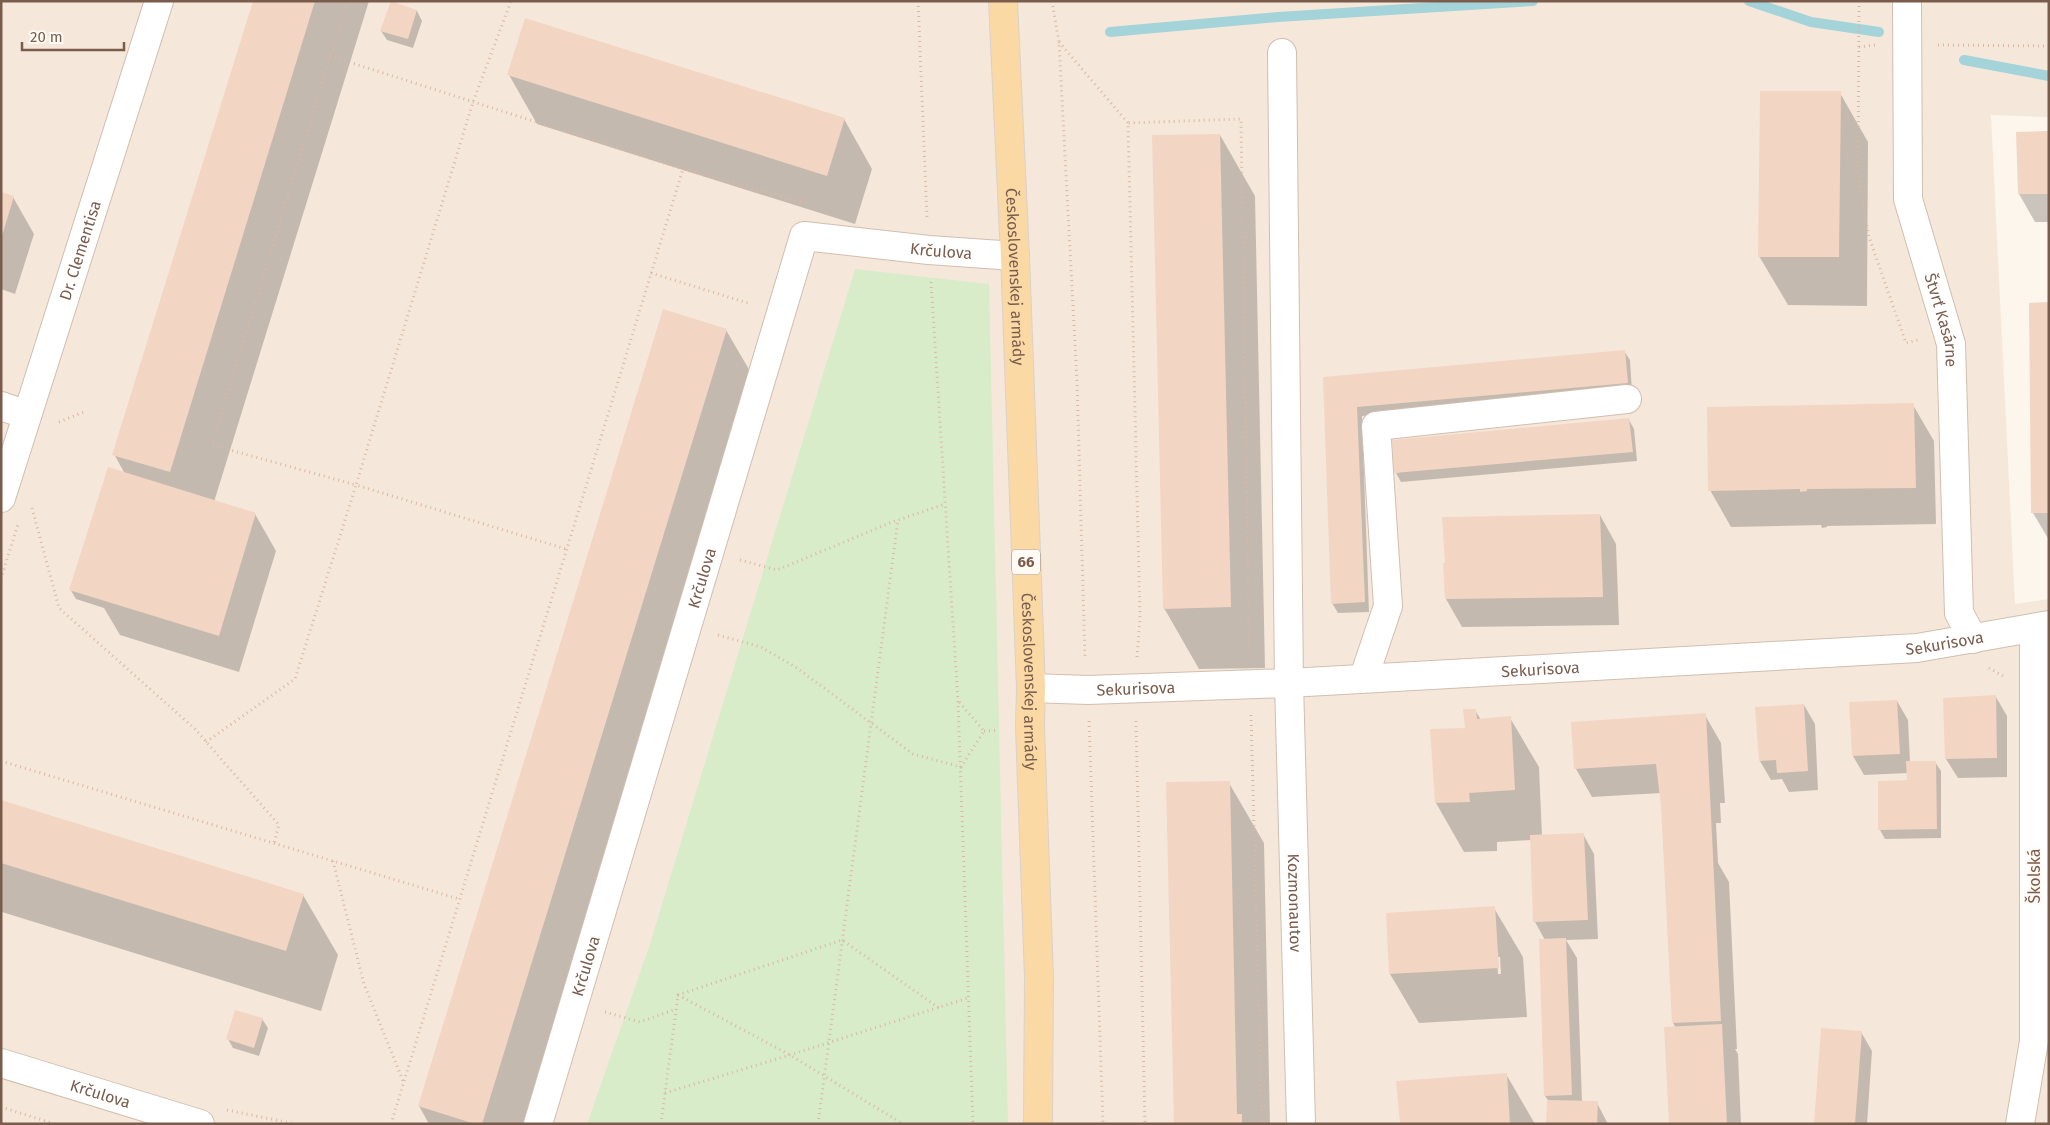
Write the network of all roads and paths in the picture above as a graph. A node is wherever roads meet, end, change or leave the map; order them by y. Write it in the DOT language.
graph roads {
  1 [pos="159,1"];
  2 [pos="347,1"];
  3 [pos="511,1"];
  4 [pos="918,1"];
  5 [pos="1003,1"];
  6 [pos="1052,1"];
  7 [pos="1860,1"];
  8 [pos="1907,1"];
  9 [pos="1059,42"];
  10 [pos="1933,44"];
  11 [pos="2049,46"];
  12 [pos="1282,53"];
  13 [pos="330,56"];
  14 [pos="473,102"];
  15 [pos="1128,123"];
  16 [pos="683,169"];
  17 [pos="813,205"];
  18 [pos="929,250"];
  19 [pos="1015,256"];
  20 [pos="1920,340"];
  21 [pos="1627,399"];
  22 [pos="1,406"];
  23 [pos="27,415"];
  24 [pos="356,485"];
  25 [pos="1,498"];
  26 [pos="30,503"];
  27 [pos="945,504"];
  28 [pos="898,520"];
  29 [pos="566,549"];
  30 [pos="710,552"];
  31 [pos="687,627"];
  32 [pos="2041,627"];
  33 [pos="1973,639"];
  34 [pos="1364,677"];
  35 [pos="1289,683"];
  36 [pos="1250,684"];
  37 [pos="1031,688"];
  38 [pos="1136,688"];
  39 [pos="1088,690"];
  40 [pos="958,702"];
  41 [pos="871,723"];
  42 [pos="206,742"];
  43 [pos="1,761"];
  44 [pos="961,766"];
  45 [pos="274,843"];
  46 [pos="333,861"];
  47 [pos="460,899"];
  48 [pos="842,940"];
  49 [pos="678,995"];
  50 [pos="968,998"];
  51 [pos="574,1004"];
  52 [pos="939,1008"];
  53 [pos="676,1009"];
  54 [pos="829,1043"];
  55 [pos="2041,1046"];
  56 [pos="790,1055"];
  57 [pos="1,1063"];
  58 [pos="825,1076"];
  59 [pos="403,1082"];
  60 [pos="665,1093"];
  61 [pos="1,1107"];
  62 [pos="55,1124"];
  63 [pos="200,1124"];
  64 [pos="391,1124"];
  65 [pos="538,1124"];
  66 [pos="661,1124"];
  67 [pos="818,1124"];
  68 [pos="903,1124"];
  69 [pos="973,1124"];
  70 [pos="1038,1124"];
  71 [pos="1103,1124"];
  72 [pos="1145,1124"];
  73 [pos="1262,1124"];
  74 [pos="1301,1124"];
  75 [pos="2020,1124"];
  1 -- 23 [label="street, Dr. Clementisa"];
  2 -- 13 [label="path"];
  3 -- 14 [label="path"];
  4 -- 18 [label="path"];
  5 -- 19 [label="main road, Československej armády / 66"];
  6 -- 9 [label="path"];
  7 -- 20 [label="path"];
  8 -- 33 [label="street, Štvrť Kasárne"];
  9 -- 15 [label="path"];
  9 -- 39 [label="path"];
  10 -- 11 [label="path"];
  12 -- 35 [label="street, Kozmonautov"];
  13 -- 14 [label="path"];
  13 -- 24 [label="path"];
  14 -- 16 [label="path"];
  14 -- 24 [label="path"];
  15 -- 36 [label="path"];
  15 -- 38 [label="path"];
  16 -- 17 [label="path"];
  16 -- 29 [label="path"];
  18 -- 19 [label="street, Krčulova"];
  18 -- 27 [label="path"];
  18 -- 30 [label="street, Krčulova"];
  19 -- 37 [label="main road, Československej armády / 66"];
  21 -- 34 [label="street"];
  22 -- 23 [label="street"];
  23 -- 25 [label="street, Dr. Clementisa"];
  24 -- 29 [label="path"];
  24 -- 42 [label="path"];
  26 -- 42 [label="path"];
  27 -- 28 [label="path"];
  27 -- 40 [label="path"];
  28 -- 30 [label="path"];
  28 -- 41 [label="path"];
  29 -- 47 [label="path"];
  30 -- 31 [label="street, Krčulova"];
  31 -- 41 [label="path"];
  31 -- 51 [label="street, Krčulova"];
  32 -- 33 [label="street, Sekurisova"];
  32 -- 55 [label="street, Školská"];
  33 -- 34 [label="street, Sekurisova"];
  34 -- 35 [label="street, Sekurisova"];
  35 -- 36 [label="street, Sekurisova"];
  35 -- 74 [label="street, Kozmonautov"];
  36 -- 38 [label="street, Sekurisova"];
  36 -- 73 [label="path"];
  37 -- 39 [label="street, Sekurisova"];
  37 -- 70 [label="main road, Československej armády / 66"];
  38 -- 39 [label="street, Sekurisova"];
  38 -- 72 [label="path"];
  39 -- 71 [label="path"];
  40 -- 44 [label="path"];
  40 -- 44 [label="path"];
  41 -- 44 [label="path"];
  41 -- 48 [label="path"];
  42 -- 45 [label="path"];
  43 -- 45 [label="path"];
  44 -- 50 [label="path"];
  45 -- 46 [label="path"];
  46 -- 47 [label="path"];
  46 -- 59 [label="path"];
  47 -- 59 [label="path"];
  48 -- 49 [label="path"];
  48 -- 52 [label="path"];
  48 -- 54 [label="path"];
  49 -- 53 [label="path"];
  49 -- 56 [label="path"];
  50 -- 52 [label="path"];
  50 -- 69 [label="path"];
  51 -- 53 [label="path"];
  51 -- 65 [label="street, Krčulova"];
  52 -- 54 [label="path"];
  53 -- 60 [label="path"];
  54 -- 56 [label="path"];
  54 -- 58 [label="path"];
  55 -- 75 [label="street, Školská"];
  56 -- 58 [label="path"];
  56 -- 60 [label="path"];
  57 -- 63 [label="street, Krčulova"];
  58 -- 67 [label="path"];
  58 -- 68 [label="path"];
  59 -- 64 [label="path"];
  60 -- 66 [label="path"];
  61 -- 62 [label="path"];
}
